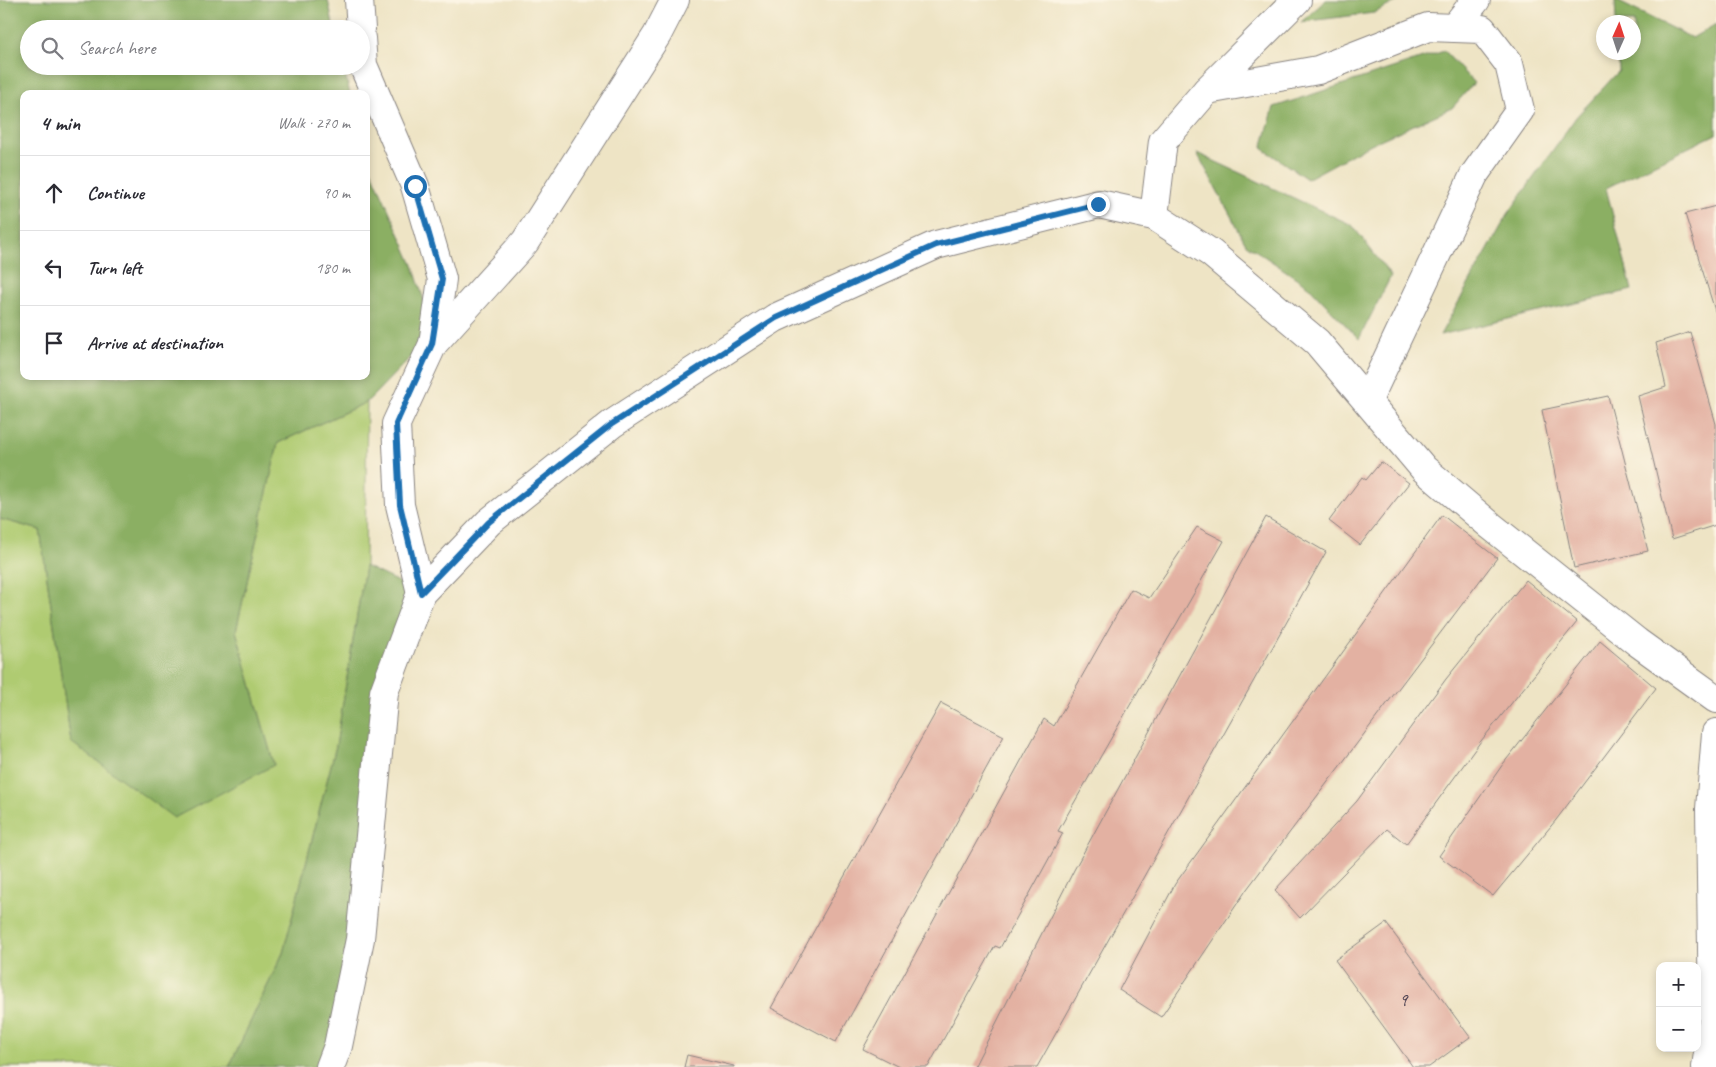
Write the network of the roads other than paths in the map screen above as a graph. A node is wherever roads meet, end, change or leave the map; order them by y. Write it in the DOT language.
graph roads {
  1 [pos="359,0"];
  2 [pos="675,0"];
  3 [pos="1297,0"];
  4 [pos="1476,0"];
  5 [pos="360,20"];
  6 [pos="1454,28"];
  7 [pos="367,75"];
  8 [pos="1206,90"];
  9 [pos="1154,216"];
  10 [pos="432,344"];
  11 [pos="1368,400"];
  12 [pos="421,593"];
  13 [pos="1716,699"];
  14 [pos="1716,733"];
  15 [pos="330,1067"];
  16 [pos="1706,1067"];
  1 -- 5 [label="street"];
  2 -- 10 [label="street"];
  3 -- 8 [label="street"];
  4 -- 6 [label="street"];
  6 -- 8 [label="street"];
  6 -- 11 [label="street"];
  7 -- 10 [label="street"];
  8 -- 9 [label="street"];
  9 -- 11 [label="street"];
  9 -- 12 [label="street"];
  10 -- 12 [label="street"];
  11 -- 13 [label="street"];
  12 -- 15 [label="street"];
  14 -- 16 [label="street"];
}
